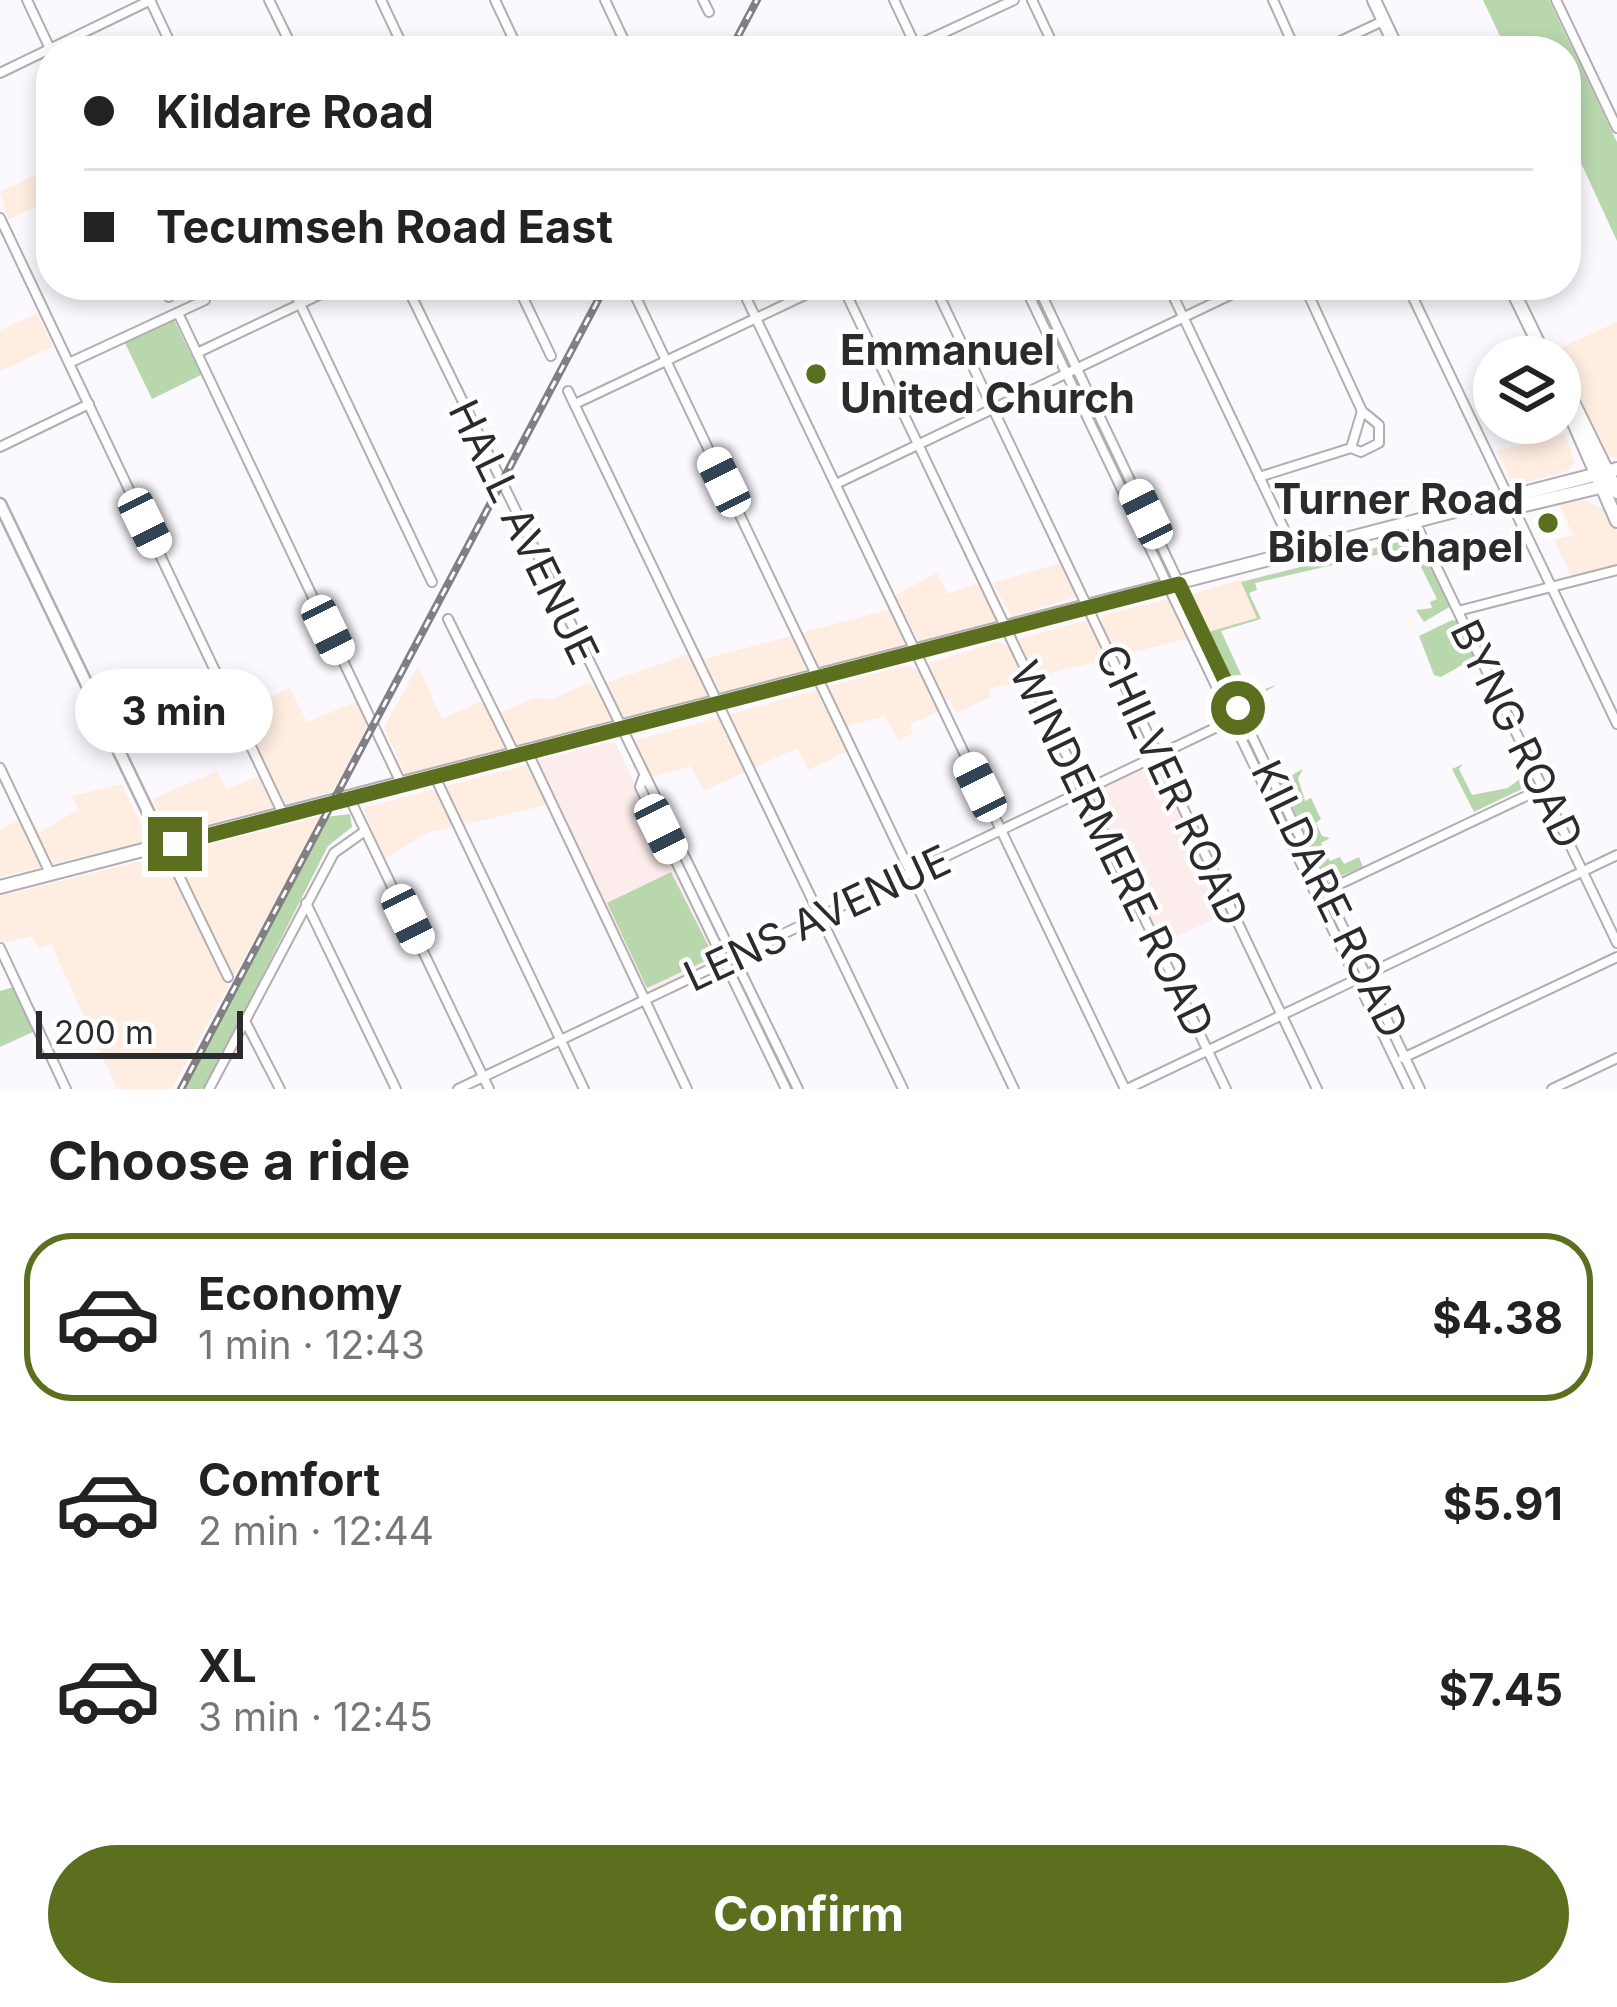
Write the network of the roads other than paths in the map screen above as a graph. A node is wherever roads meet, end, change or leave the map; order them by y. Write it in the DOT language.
graph roads {
  1 [pos="27,0"];
  2 [pos="150,0"];
  3 [pos="269,0"];
  4 [pos="381,0"];
  5 [pos="495,0"];
  6 [pos="605,0"];
  7 [pos="703,0"];
  8 [pos="894,0"];
  9 [pos="1014,0"];
  10 [pos="1032,0"];
  11 [pos="1273,0"];
  12 [pos="1374,0"];
  13 [pos="1556,0"];
  14 [pos="709,12"];
  15 [pos="1384,20"];
  16 [pos="44,36"];
  17 [pos="78,36"];
  18 [pos="167,36"];
  19 [pos="287,36"];
  20 [pos="398,36"];
  21 [pos="512,36"];
  22 [pos="622,36"];
  23 [pos="911,36"];
  24 [pos="941,36"];
  25 [pos="1049,36"];
  26 [pos="1289,36"];
  27 [pos="1350,36"];
  28 [pos="1391,36"];
  29 [pos="1573,36"];
  30 [pos="1581,52"];
  31 [pos="36,56"];
  32 [pos="0,73"];
  33 [pos="1617,128"];
  34 [pos="0,218"];
  35 [pos="36,294"];
  36 [pos="39,300"];
  37 [pos="206,300"];
  38 [pos="298,300"];
  39 [pos="308,300"];
  40 [pos="413,300"];
  41 [pos="525,300"];
  42 [pos="637,300"];
  43 [pos="747,300"];
  44 [pos="794,300"];
  45 [pos="849,300"];
  46 [pos="941,300"];
  47 [pos="1031,300"];
  48 [pos="1044,300"];
  49 [pos="1176,300"];
  50 [pos="1220,300"];
  51 [pos="1311,300"];
  52 [pos="1414,300"];
  53 [pos="1517,300"];
  54 [pos="300,304"];
  55 [pos="178,313"];
  56 [pos="1184,317"];
  57 [pos="756,318"];
  58 [pos="1535,336"];
  59 [pos="197,353"];
  60 [pos="551,356"];
  61 [pos="666,361"];
  62 [pos="69,363"];
  63 [pos="1076,369"];
  64 [pos="1066,374"];
  65 [pos="568,391"];
  66 [pos="89,404"];
  67 [pos="574,404"];
  68 [pos="993,408"];
  69 [pos="1362,411"];
  70 [pos="1581,419"];
  71 [pos="1581,442"];
  72 [pos="919,444"];
  73 [pos="1580,444"];
  74 [pos="0,447"];
  75 [pos="1351,448"];
  76 [pos="1110,452"];
  77 [pos="1259,477"];
  78 [pos="1610,480"];
  79 [pos="835,484"];
  80 [pos="1566,488"];
  81 [pos="1509,500"];
  82 [pos="0,504"];
  83 [pos="1615,518"];
  84 [pos="1417,524"];
  85 [pos="1296,554"];
  86 [pos="1617,570"];
  87 [pos="432,582"];
  88 [pos="1174,585"];
  89 [pos="1550,587"];
  90 [pos="1088,608"];
  91 [pos="1458,611"];
  92 [pos="448,619"];
  93 [pos="1006,628"];
  94 [pos="915,652"];
  95 [pos="818,678"];
  96 [pos="718,704"];
  97 [pos="1237,718"];
  98 [pos="1617,724"];
  99 [pos="618,730"];
  100 [pos="521,755"];
  101 [pos="1158,755"];
  102 [pos="0,768"];
  103 [pos="435,777"];
  104 [pos="643,778"];
  105 [pos="402,786"];
  106 [pos="1543,788"];
  107 [pos="1084,791"];
  108 [pos="350,799"];
  109 [pos="284,816"];
  110 [pos="365,831"];
  111 [pos="1000,831"];
  112 [pos="165,847"];
  113 [pos="1617,855"];
  114 [pos="1583,871"];
  115 [pos="911,873"];
  116 [pos="51,875"];
  117 [pos="0,887"];
  118 [pos="1321,893"];
  119 [pos="306,903"];
  120 [pos="820,916"];
  121 [pos="1617,943"];
  122 [pos="0,948"];
  123 [pos="735,957"];
  124 [pos="1617,957"];
  125 [pos="724,962"];
  126 [pos="228,976"];
  127 [pos="1361,977"];
  128 [pos="16,983"];
  129 [pos="0,987"];
  130 [pos="644,1000"];
  131 [pos="1282,1015"];
  132 [pos="244,1021"];
  133 [pos="560,1040"];
  134 [pos="1208,1050"];
  135 [pos="1617,1058"];
  136 [pos="1401,1059"];
  137 [pos="483,1077"];
  138 [pos="66,1089"];
  139 [pos="209,1089"];
  140 [pos="280,1089"];
  141 [pos="396,1089"];
  142 [pos="458,1089"];
  143 [pos="489,1089"];
  144 [pos="584,1089"];
  145 [pos="687,1089"];
  146 [pos="785,1089"];
  147 [pos="798,1089"];
  148 [pos="903,1089"];
  149 [pos="1014,1089"];
  150 [pos="1126,1089"];
  151 [pos="1226,1089"];
  152 [pos="1318,1089"];
  153 [pos="1409,1089"];
  154 [pos="1420,1089"];
  155 [pos="1552,1089"];
  1 -- 16 [label="street"];
  2 -- 17 [label="street"];
  2 -- 18 [label="street"];
  3 -- 19 [label="street"];
  4 -- 20 [label="street"];
  5 -- 21 [label="street"];
  6 -- 22 [label="street"];
  7 -- 14 [label="street"];
  8 -- 23 [label="street"];
  9 -- 24 [label="street"];
  10 -- 25 [label="street"];
  11 -- 26 [label="street"];
  12 -- 15 [label="main road"];
  13 -- 29 [label="street"];
  15 -- 27 [label="street"];
  15 -- 28 [label="main road"];
  30 -- 33 [label="street"];
  31 -- 32 [label="street"];
  34 -- 35 [label="street"];
  36 -- 62 [label="street"];
  37 -- 55 [label="street"];
  38 -- 54 [label="street"];
  39 -- 54 [label="street"];
  40 -- 99 [label="street, HALL AVENUE"];
  41 -- 60 [label="street"];
  42 -- 61 [label="street"];
  43 -- 57 [label="street"];
  44 -- 57 [label="street"];
  45 -- 72 [label="street, WINDERMERE ROAD"];
  46 -- 68 [label="street, CHILVER ROAD"];
  47 -- 64 [label="street, KILDARE ROAD"];
  48 -- 63 [label="street, KILDARE ROAD"];
  49 -- 56 [label="street"];
  50 -- 56 [label="street"];
  51 -- 69 [label="street"];
  52 -- 81 [label="street"];
  53 -- 58 [label="main road"];
  54 -- 59 [label="street"];
  54 -- 87 [label="street"];
  55 -- 59 [label="street"];
  55 -- 62 [label="street"];
  56 -- 63 [label="street"];
  56 -- 77 [label="street"];
  57 -- 61 [label="street"];
  57 -- 79 [label="street"];
  59 -- 105 [label="street"];
  61 -- 67 [label="street"];
  61 -- 95 [label="street"];
  62 -- 66 [label="street"];
  63 -- 64 [label="street"];
  63 -- 76 [label="street, KILDARE ROAD"];
  64 -- 68 [label="street"];
  64 -- 76 [label="street, KILDARE ROAD"];
  65 -- 67 [label="street"];
  66 -- 74 [label="street"];
  66 -- 109 [label="street"];
  67 -- 96 [label="street"];
  68 -- 72 [label="street"];
  68 -- 90 [label="street, CHILVER ROAD"];
  69 -- 75 [label="street"];
  69 -- 75 [label="street"];
  70 -- 78 [label="main road"];
  71 -- 78 [label="main road"];
  72 -- 79 [label="street"];
  72 -- 93 [label="street, WINDERMERE ROAD"];
  73 -- 80 [label="main road"];
  75 -- 77 [label="street"];
  76 -- 88 [label="street, KILDARE ROAD"];
  77 -- 85 [label="street"];
  78 -- 80 [label="main road"];
  78 -- 83 [label="main road"];
  79 -- 94 [label="street"];
  80 -- 81 [label="main road"];
  80 -- 83 [label="main road"];
  81 -- 84 [label="main road"];
  81 -- 89 [label="street"];
  82 -- 112 [label="street"];
  84 -- 85 [label="main road"];
  84 -- 91 [label="street, BYNG ROAD"];
  85 -- 88 [label="main road"];
  86 -- 89 [label="street"];
  88 -- 90 [label="main road"];
  88 -- 97 [label="street, KILDARE ROAD"];
  89 -- 91 [label="street"];
  89 -- 98 [label="street"];
  90 -- 93 [label="main road"];
  90 -- 101 [label="street, CHILVER ROAD"];
  91 -- 106 [label="street, BYNG ROAD"];
  92 -- 100 [label="street"];
  93 -- 94 [label="main road"];
  93 -- 107 [label="street, WINDERMERE ROAD"];
  94 -- 95 [label="main road"];
  94 -- 111 [label="street"];
  95 -- 96 [label="main road"];
  95 -- 115 [label="street"];
  96 -- 99 [label="main road"];
  96 -- 120 [label="street"];
  97 -- 101 [label="street, LENS AVENUE"];
  97 -- 118 [label="street, KILDARE ROAD"];
  99 -- 100 [label="main road"];
  99 -- 104 [label="street, HALL AVENUE"];
  100 -- 103 [label="main road"];
  100 -- 130 [label="street"];
  101 -- 107 [label="street, LENS AVENUE"];
  101 -- 131 [label="street, CHILVER ROAD"];
  102 -- 116 [label="street"];
  103 -- 105 [label="main road"];
  103 -- 133 [label="street"];
  104 -- 123 [label="street, HALL AVENUE"];
  104 -- 125 [label="street, HALL AVENUE"];
  105 -- 108 [label="main road"];
  106 -- 114 [label="street, BYNG ROAD"];
  106 -- 118 [label="street"];
  107 -- 111 [label="street, LENS AVENUE"];
  107 -- 134 [label="street, WINDERMERE ROAD"];
  108 -- 109 [label="main road"];
  108 -- 110 [label="street"];
  109 -- 112 [label="main road"];
  110 -- 119 [label="street"];
  110 -- 137 [label="street"];
  111 -- 115 [label="street, LENS AVENUE"];
  111 -- 150 [label="street"];
  112 -- 116 [label="main road"];
  112 -- 126 [label="street"];
  113 -- 114 [label="street"];
  114 -- 121 [label="street, BYNG ROAD"];
  114 -- 127 [label="street"];
  115 -- 120 [label="street, LENS AVENUE"];
  115 -- 149 [label="street"];
  116 -- 117 [label="main road"];
  118 -- 127 [label="street, KILDARE ROAD"];
  119 -- 132 [label="street"];
  119 -- 141 [label="street"];
  120 -- 123 [label="street, LENS AVENUE"];
  120 -- 148 [label="street"];
  122 -- 128 [label="street"];
  123 -- 125 [label="street, LENS AVENUE"];
  123 -- 147 [label="street, HALL AVENUE"];
  124 -- 136 [label="street"];
  125 -- 130 [label="street, LENS AVENUE"];
  125 -- 146 [label="street, HALL AVENUE"];
  127 -- 131 [label="street"];
  127 -- 136 [label="street, KILDARE ROAD"];
  128 -- 129 [label="street"];
  128 -- 138 [label="street"];
  130 -- 133 [label="street, LENS AVENUE"];
  130 -- 145 [label="street"];
  131 -- 134 [label="street"];
  131 -- 152 [label="street, CHILVER ROAD"];
  132 -- 139 [label="street"];
  132 -- 140 [label="street"];
  133 -- 137 [label="street, LENS AVENUE"];
  133 -- 144 [label="street"];
  134 -- 150 [label="street"];
  134 -- 151 [label="street, WINDERMERE ROAD"];
  135 -- 155 [label="street"];
  136 -- 153 [label="street, KILDARE ROAD"];
  136 -- 154 [label="street, KILDARE ROAD"];
  137 -- 142 [label="street, LENS AVENUE"];
  137 -- 143 [label="street"];
}
